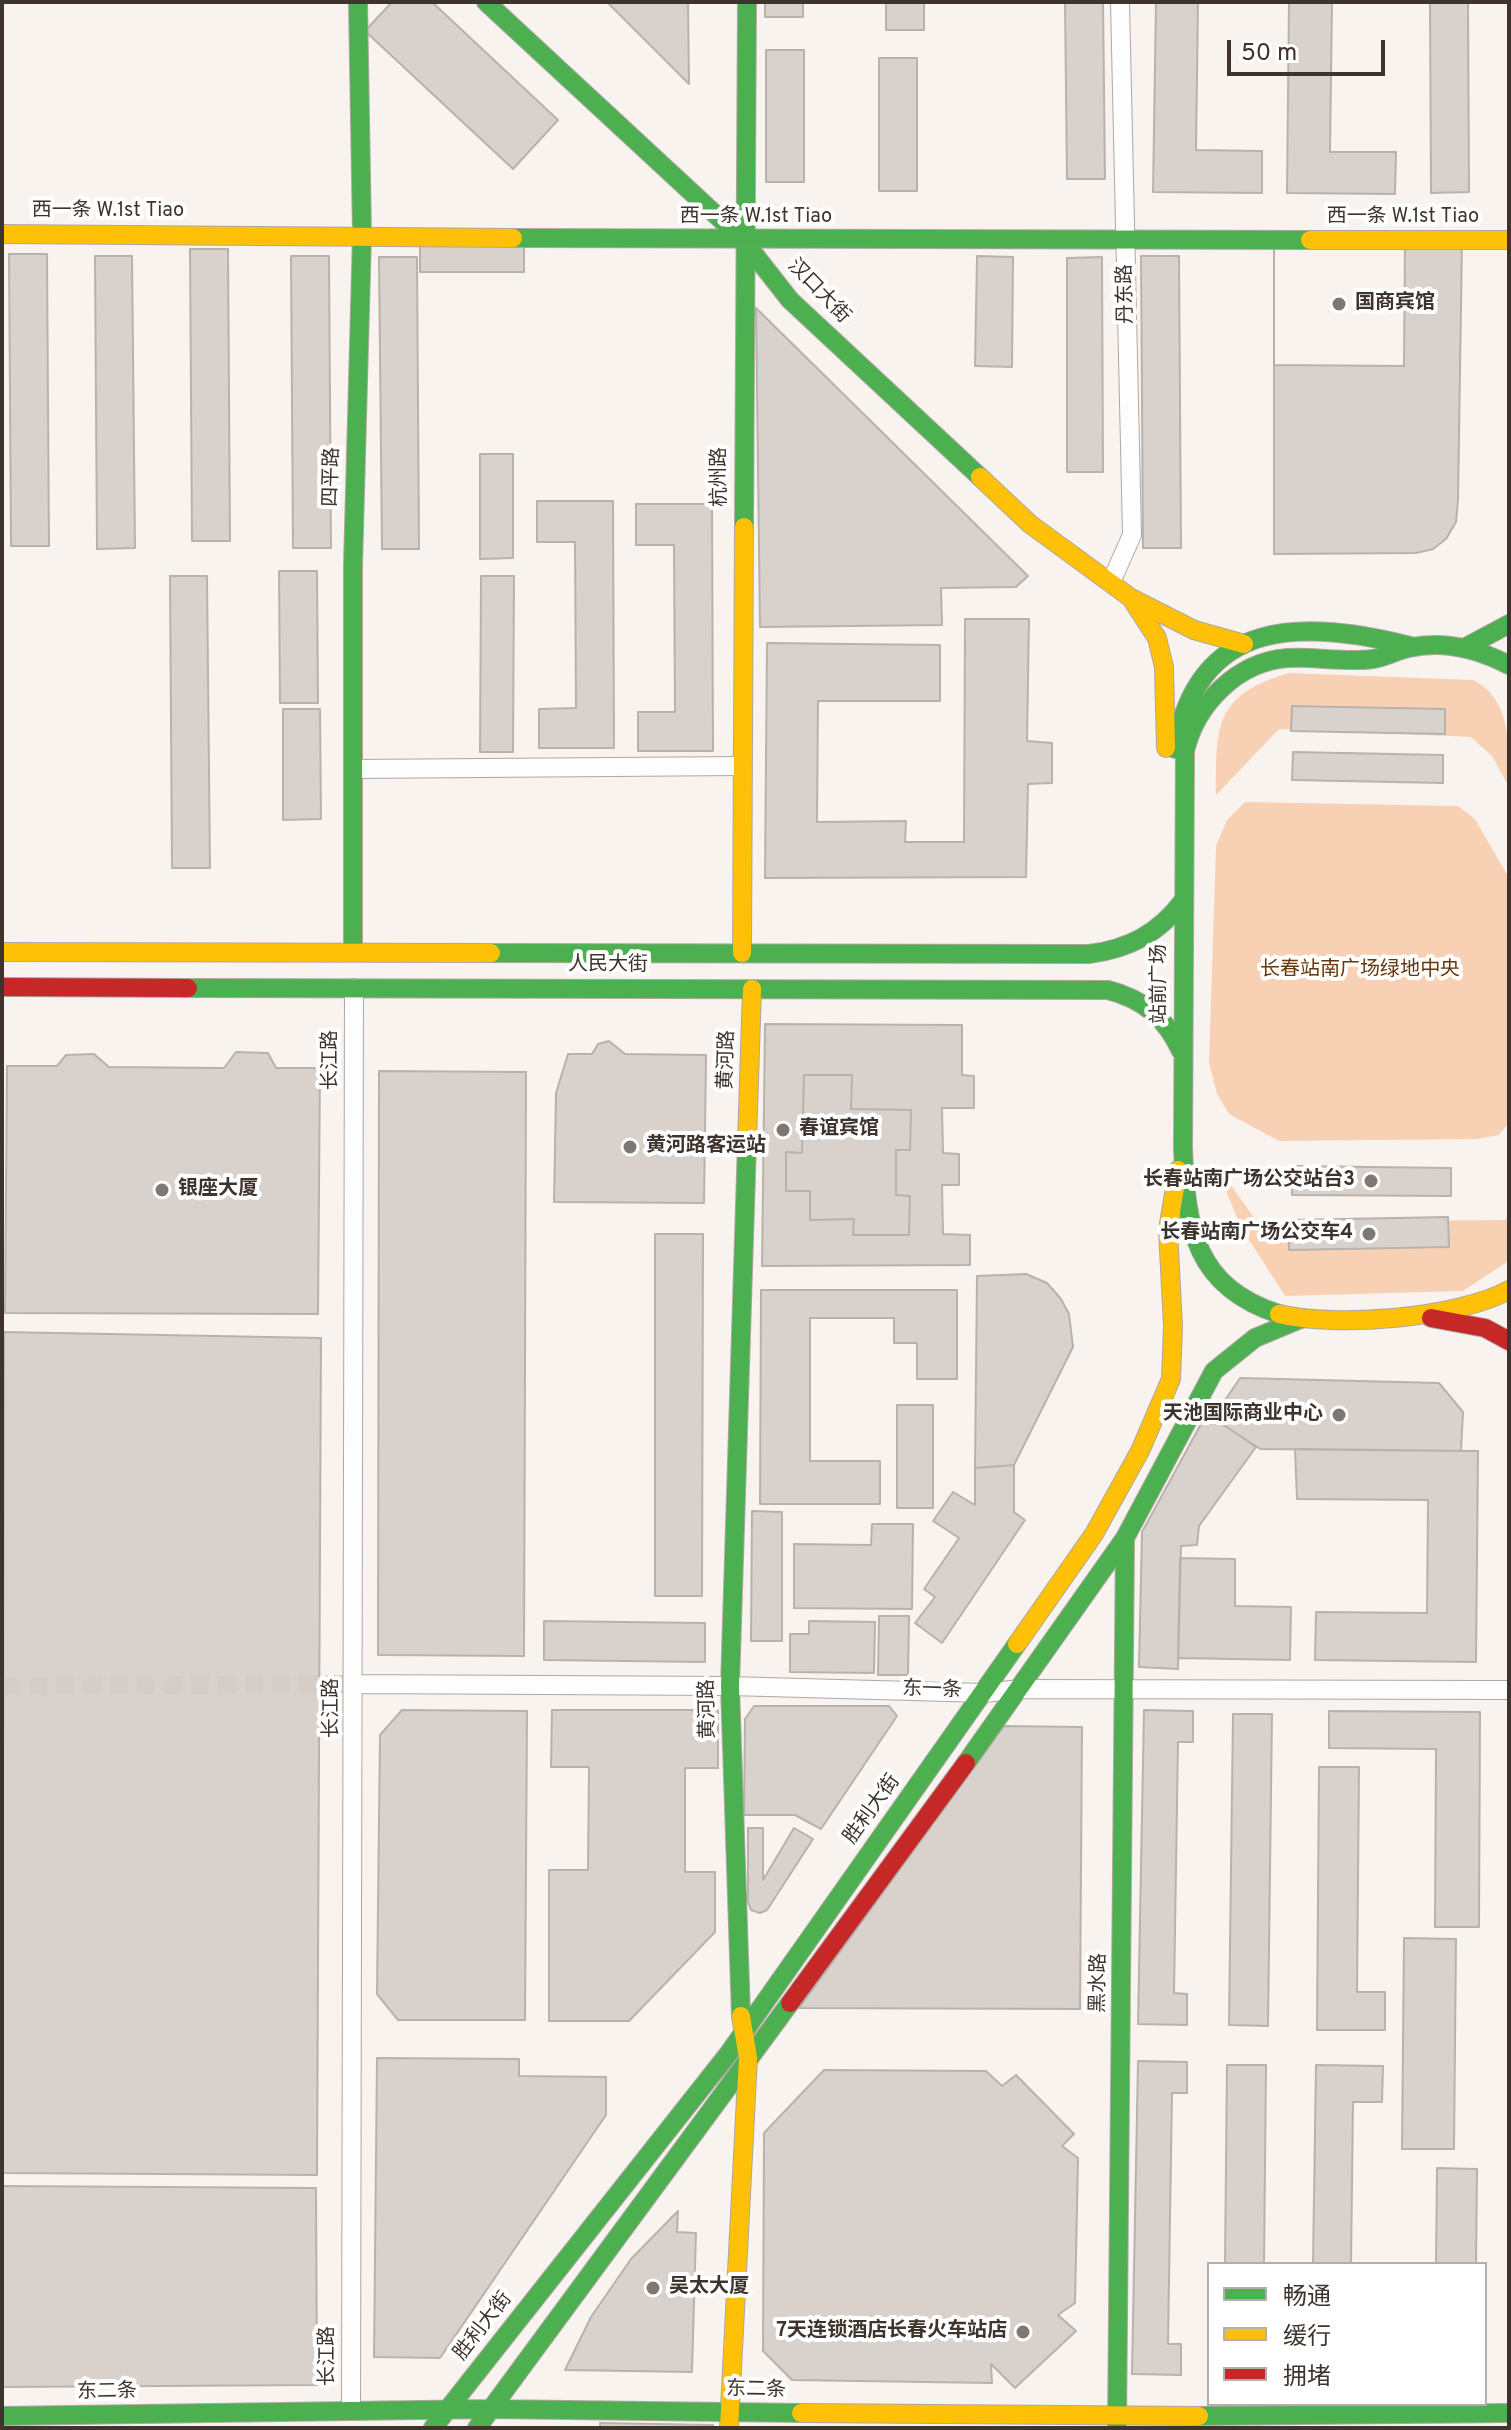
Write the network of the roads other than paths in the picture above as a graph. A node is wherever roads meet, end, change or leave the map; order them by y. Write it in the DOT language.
graph roads {
  1 [pos="358,2"];
  2 [pos="486,2"];
  3 [pos="747,2"];
  4 [pos="1120,2"];
  5 [pos="2,234"];
  6 [pos="362,235"];
  7 [pos="743,240"];
  8 [pos="1509,240"];
  9 [pos="1126,241"];
  10 [pos="1111,582"];
  11 [pos="1131,598"];
  12 [pos="1509,624"];
  13 [pos="1244,644"];
  14 [pos="1414,647"];
  15 [pos="1464,648"];
  16 [pos="1509,665"];
  17 [pos="742,766"];
  18 [pos="353,769"];
  19 [pos="1174,773"];
  20 [pos="1183,856"];
  21 [pos="1183,901"];
  22 [pos="2,952"];
  23 [pos="353,952"];
  24 [pos="742,953"];
  25 [pos="2,987"];
  26 [pos="354,988"];
  27 [pos="752,989"];
  28 [pos="1183,1056"];
  29 [pos="1183,1148"];
  30 [pos="1509,1290"];
  31 [pos="1421,1316"];
  32 [pos="1303,1318"];
  33 [pos="1509,1341"];
  34 [pos="1125,1538"];
  35 [pos="355,1684"];
  36 [pos="730,1686"];
  37 [pos="1021,1689"];
  38 [pos="1509,1690"];
  39 [pos="1126,1691"];
  40 [pos="984,1693"];
  41 [pos="741,2032"];
  42 [pos="748,2058"];
  43 [pos="490,2409"];
  44 [pos="446,2410"];
  45 [pos="1509,2413"];
  46 [pos="2,2416"];
  47 [pos="350,2420"];
  48 [pos="729,2420"];
  49 [pos="1117,2423"];
  50 [pos="433,2428"];
  51 [pos="477,2428"];
  1 -- 6 [label="main road, 四平路"];
  2 -- 7 [label="main road, 汉口大街"];
  3 -- 7 [label="main road, 杭州路"];
  4 -- 9 [label="street, 丹东路"];
  5 -- 6 [label="main road, 西一条 W.1st Tiao"];
  6 -- 7 [label="main road, 西一条 W.1st Tiao"];
  6 -- 18 [label="main road, 四平路"];
  7 -- 9 [label="main road, 西一条 W.1st Tiao"];
  7 -- 10 [label="main road, 汉口大街"];
  7 -- 17 [label="main road, 杭州路"];
  8 -- 9 [label="main road, 西一条 W.1st Tiao"];
  9 -- 10 [label="street, 丹东路"];
  10 -- 11 [label="main road, 汉口大街"];
  11 -- 13 [label="main road"];
  11 -- 19 [label="main road"];
  12 -- 15 [label="main road"];
  13 -- 14 [label="main road"];
  13 -- 19 [label="main road"];
  14 -- 15 [label="main road, 站前广场"];
  14 -- 20 [label="main road, 站前广场"];
  15 -- 16 [label="main road, 站前广场"];
  17 -- 18 [label="street"];
  17 -- 24 [label="main road, 杭州路"];
  18 -- 23 [label="main road, 四平路"];
  19 -- 20 [label="main road"];
  20 -- 21 [label="main road, 站前广场"];
  21 -- 24 [label="main road, 人民大街"];
  21 -- 28 [label="main road, 站前广场"];
  22 -- 23 [label="main road, 人民大街"];
  23 -- 24 [label="main road, 人民大街"];
  25 -- 26 [label="main road, 人民大街"];
  26 -- 27 [label="main road, 人民大街"];
  26 -- 35 [label="street, 长江路"];
  27 -- 28 [label="main road, 人民大街"];
  27 -- 36 [label="main road, 黄河路"];
  28 -- 29 [label="main road, 站前广场"];
  29 -- 32 [label="main road, 站前广场"];
  29 -- 40 [label="main road, 胜利大街"];
  30 -- 31 [label="main road, 站前广场"];
  31 -- 32 [label="main road, 站前广场"];
  31 -- 33 [label="main road"];
  32 -- 34 [label="main road"];
  34 -- 37 [label="main road"];
  34 -- 39 [label="main road, 黑水路"];
  35 -- 36 [label="street, 东一条"];
  35 -- 47 [label="street, 长江路"];
  36 -- 40 [label="street, 东一条"];
  36 -- 41 [label="main road, 黄河路"];
  37 -- 39 [label="street, 东一条"];
  37 -- 40 [label="street, 东一条"];
  37 -- 42 [label="main road"];
  38 -- 39 [label="street, 东一条"];
  39 -- 49 [label="main road, 黑水路"];
  40 -- 41 [label="main road, 胜利大街"];
  41 -- 42 [label="main road, 黄河路"];
  41 -- 44 [label="main road, 胜利大街"];
  42 -- 43 [label="main road"];
  42 -- 48 [label="main road, 黄河路"];
  43 -- 44 [label="main road, 东二条"];
  43 -- 48 [label="main road, 东二条"];
  43 -- 51 [label="main road"];
  44 -- 47 [label="main road, 东二条"];
  44 -- 50 [label="main road, 胜利大街"];
  45 -- 49 [label="main road, 东二条"];
  46 -- 47 [label="main road, 东二条"];
  48 -- 49 [label="main road, 东二条"];
}
